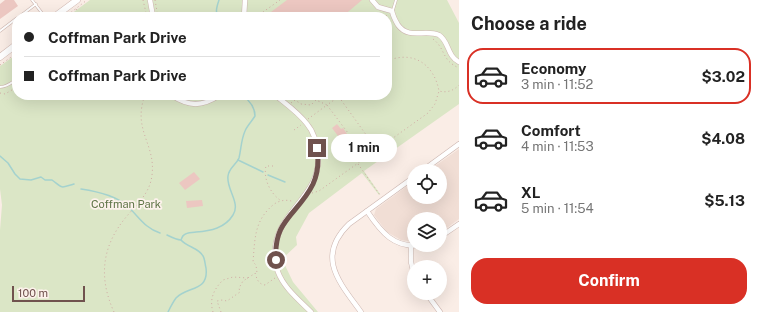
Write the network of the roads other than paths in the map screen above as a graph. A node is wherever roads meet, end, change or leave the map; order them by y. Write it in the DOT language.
graph roads {
  1 [pos="32,0"];
  2 [pos="77,0"];
  3 [pos="150,0"];
  4 [pos="245,0"];
  5 [pos="372,0"];
  6 [pos="396,0"];
  7 [pos="36,4"];
  8 [pos="392,11"];
  9 [pos="26,12"];
  10 [pos="42,12"];
  11 [pos="61,12"];
  12 [pos="152,12"];
  13 [pos="244,12"];
  14 [pos="12,22"];
  15 [pos="0,31"];
  16 [pos="12,48"];
  17 [pos="0,57"];
  18 [pos="459,62"];
  19 [pos="12,83"];
  20 [pos="0,87"];
  21 [pos="179,100"];
  22 [pos="212,100"];
  23 [pos="281,100"];
  24 [pos="459,144"];
  25 [pos="432,164"];
  26 [pos="407,182"];
  27 [pos="367,211"];
  28 [pos="459,224"];
  29 [pos="447,232"];
  30 [pos="407,245"];
  31 [pos="431,300"];
  32 [pos="311,312"];
  33 [pos="361,312"];
  34 [pos="440,312"];
  1 -- 7 [label="lane"];
  2 -- 11 [label="street"];
  3 -- 12 [label="street"];
  4 -- 13 [label="street"];
  5 -- 8 [label="street"];
  6 -- 8 [label="lane"];
  7 -- 9 [label="lane"];
  7 -- 10 [label="lane"];
  8 -- 18 [label="street"];
  14 -- 15 [label="lane"];
  16 -- 17 [label="street"];
  19 -- 20 [label="lane"];
  21 -- 22 [label="street"];
  23 -- 32 [label="street"];
  24 -- 25 [label="street"];
  26 -- 27 [label="street"];
  27 -- 30 [label="street"];
  27 -- 33 [label="street"];
  28 -- 29 [label="street"];
  31 -- 34 [label="street"];
}
